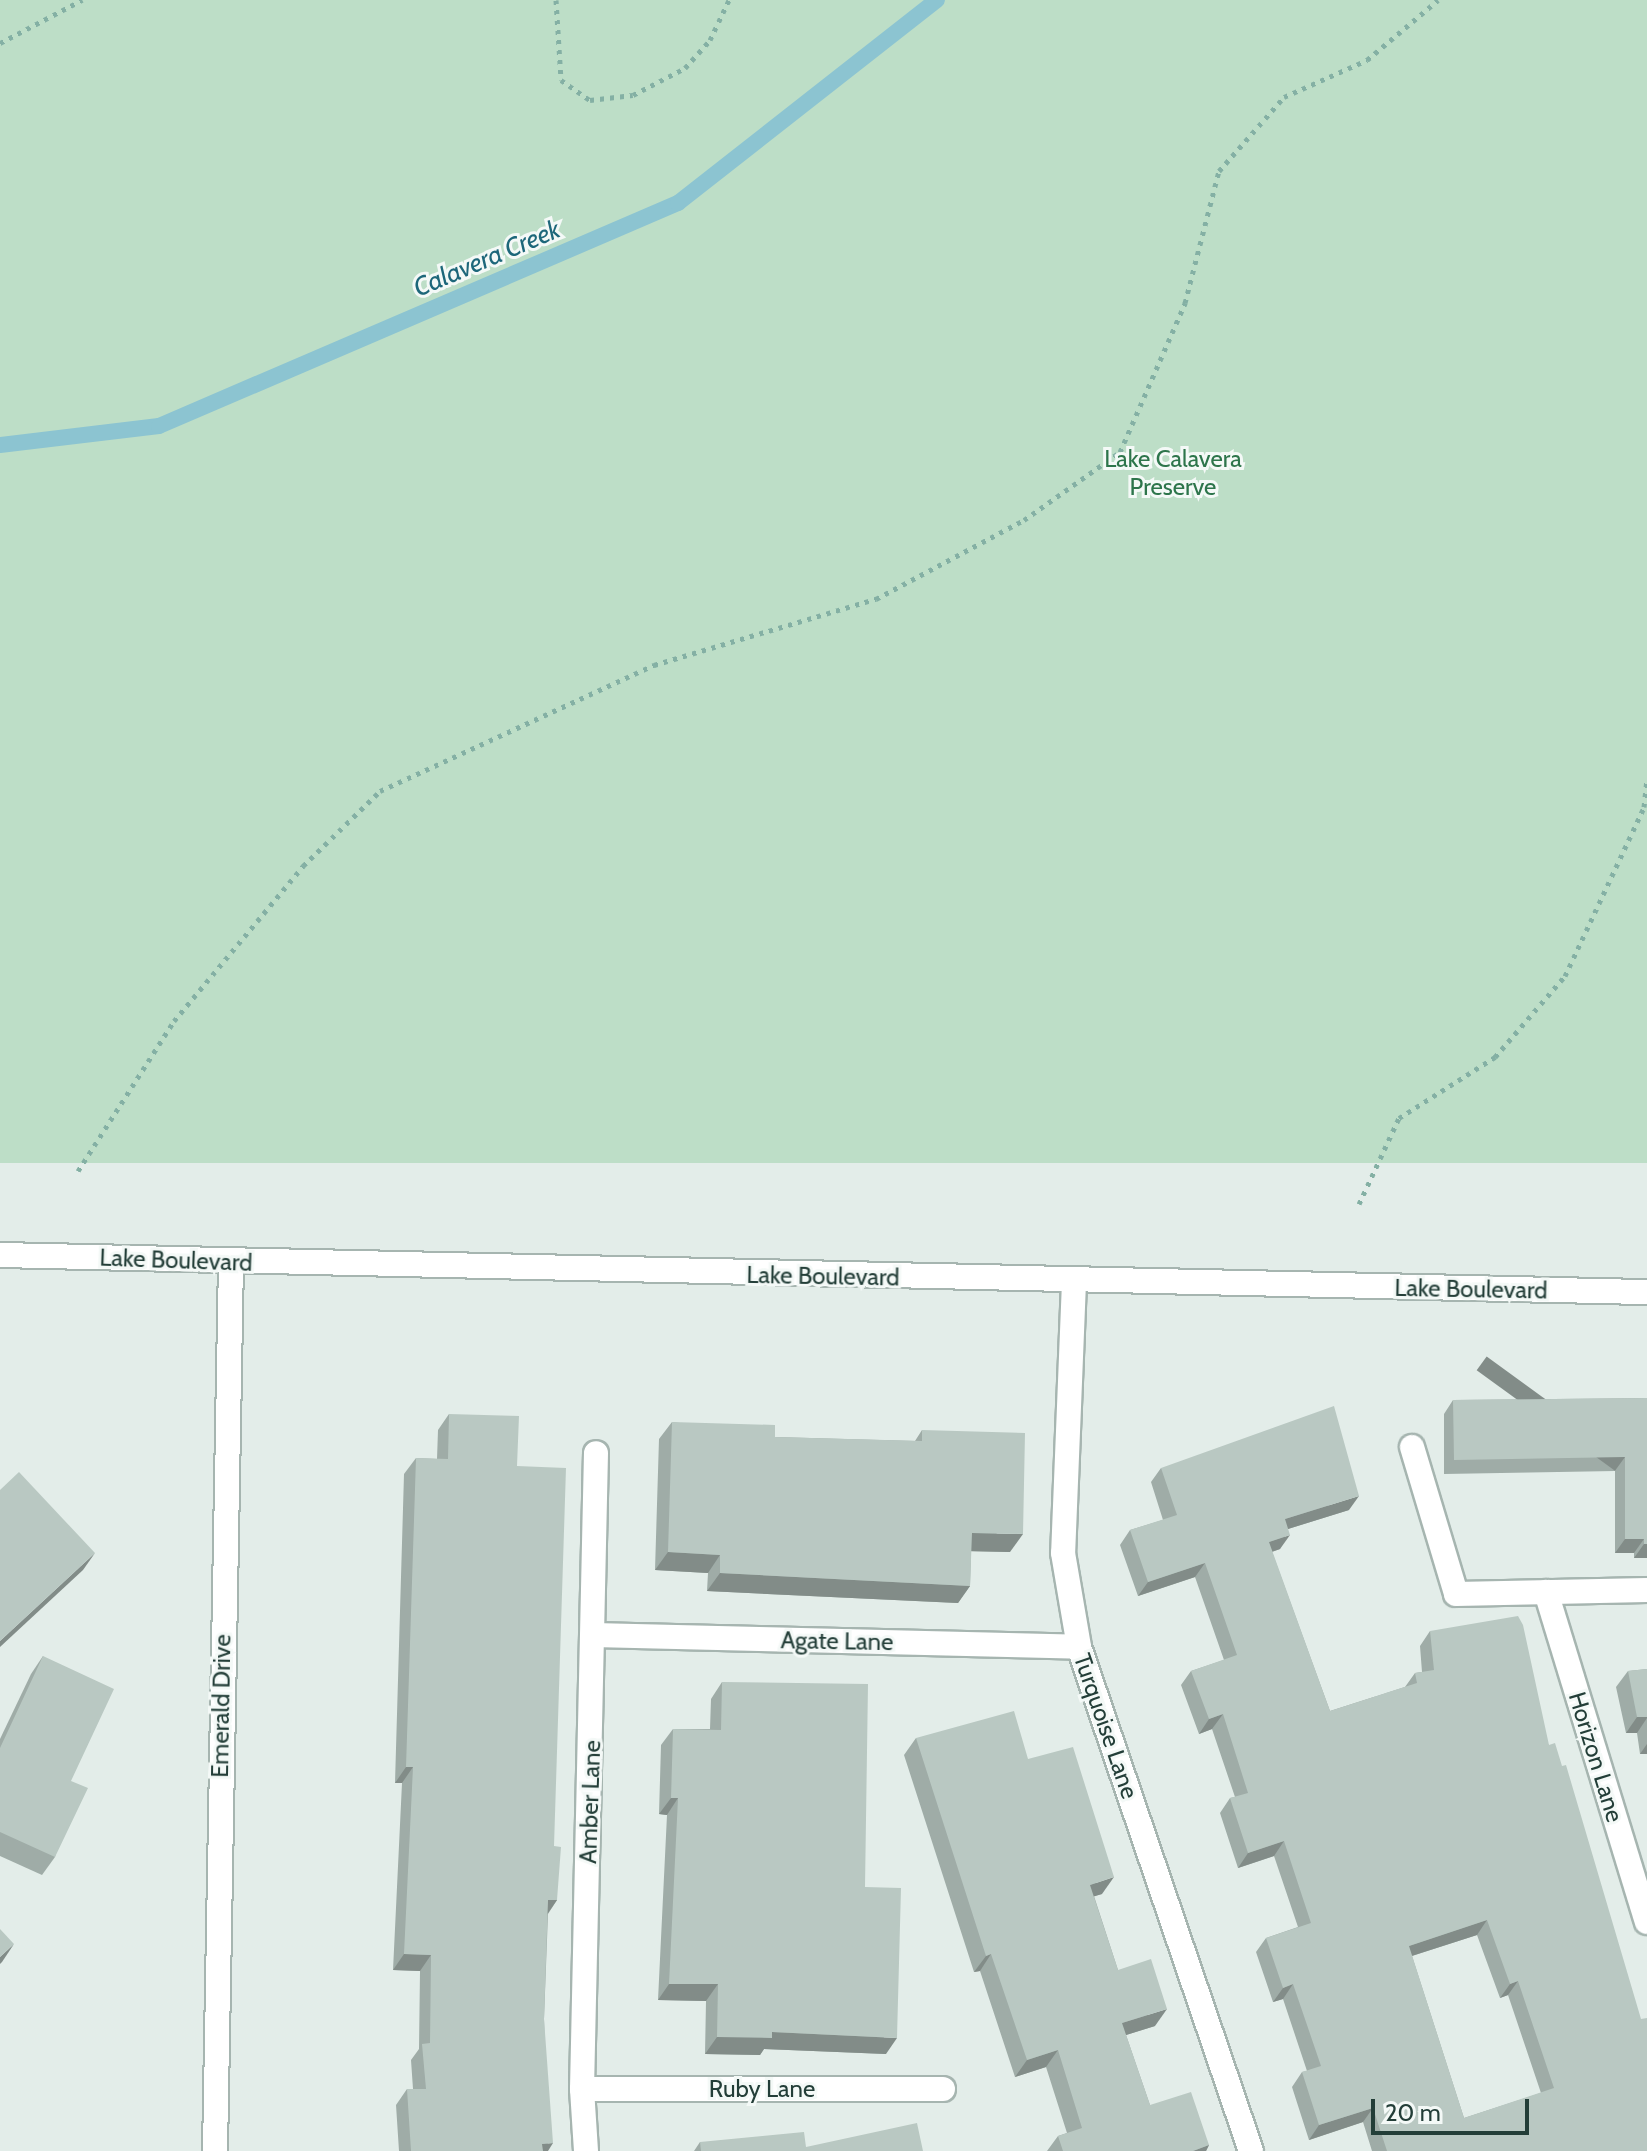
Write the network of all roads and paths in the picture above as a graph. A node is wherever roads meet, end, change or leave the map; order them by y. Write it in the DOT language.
graph roads {
  1 [pos="82,0"];
  2 [pos="556,0"];
  3 [pos="729,0"];
  4 [pos="1438,0"];
  5 [pos="0,43"];
  6 [pos="1647,780"];
  7 [pos="78,1171"];
  8 [pos="1359,1204"];
  9 [pos="0,1255"];
  10 [pos="231,1261"];
  11 [pos="1074,1282"];
  12 [pos="1647,1292"];
  13 [pos="1412,1447"];
  14 [pos="596,1453"];
  15 [pos="1647,1590"];
  16 [pos="1546,1592"];
  17 [pos="595,1635"];
  18 [pos="1079,1647"];
  19 [pos="1647,1922"];
  20 [pos="582,2089"];
  21 [pos="943,2089"];
  22 [pos="215,2151"];
  23 [pos="586,2151"];
  24 [pos="1251,2151"];
  1 -- 5 [label="path"];
  2 -- 3 [label="path"];
  4 -- 7 [label="path"];
  6 -- 8 [label="path"];
  9 -- 10 [label="street, Lake Boulevard"];
  10 -- 11 [label="street, Lake Boulevard"];
  10 -- 22 [label="street, Emerald Drive"];
  11 -- 12 [label="street, Lake Boulevard"];
  11 -- 18 [label="street, Turquoise Lane"];
  13 -- 16 [label="street"];
  14 -- 17 [label="street, Amber Lane"];
  15 -- 16 [label="street"];
  16 -- 19 [label="street, Horizon Lane"];
  17 -- 18 [label="street, Agate Lane"];
  17 -- 20 [label="street, Amber Lane"];
  18 -- 24 [label="street, Turquoise Lane"];
  20 -- 21 [label="street, Ruby Lane"];
  20 -- 23 [label="street, Amber Lane"];
}
